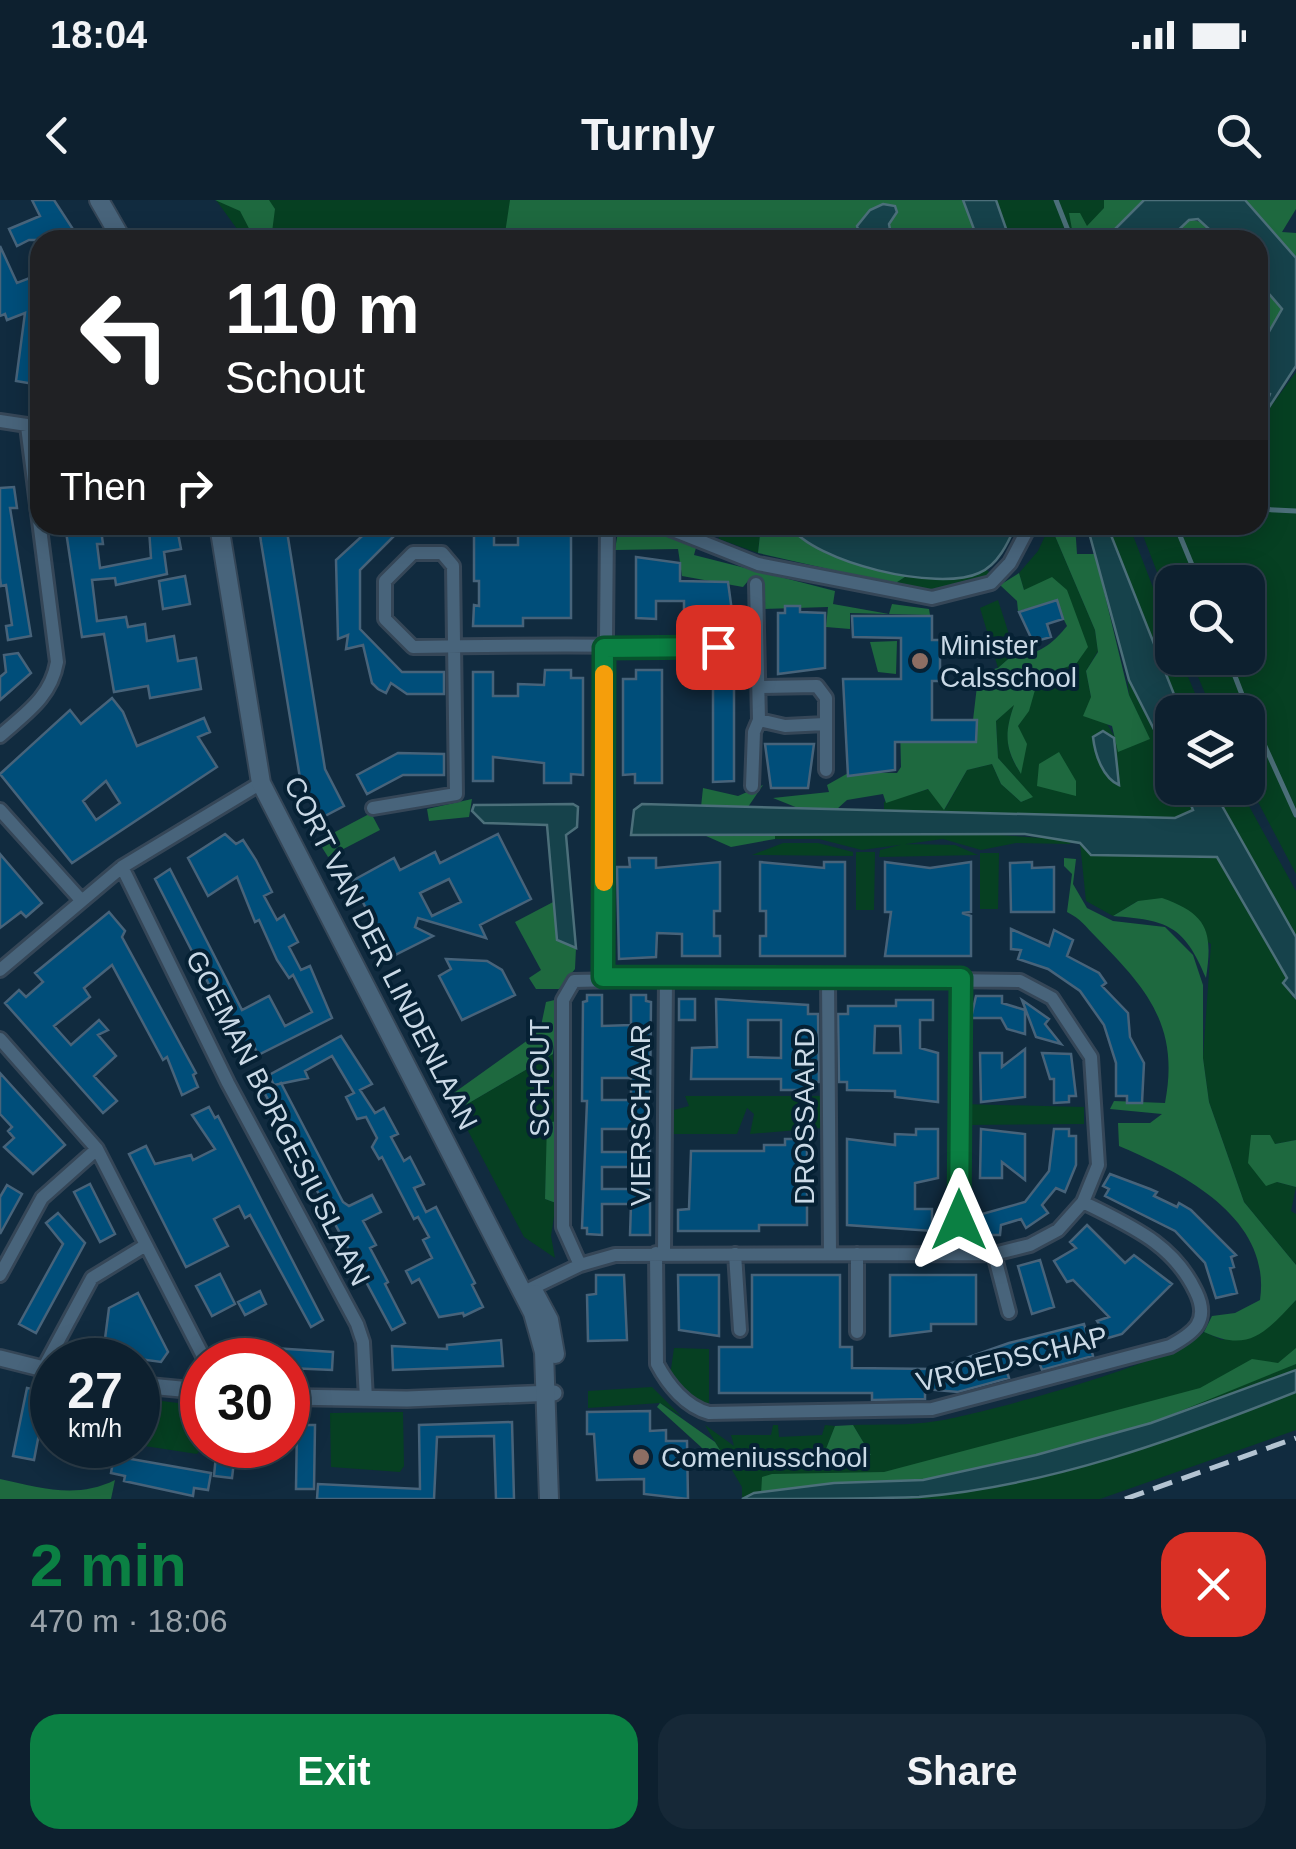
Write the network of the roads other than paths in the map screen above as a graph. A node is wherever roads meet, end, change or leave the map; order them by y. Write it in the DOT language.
graph roads {
  1 [pos="99,200"];
  2 [pos="116,230"];
  3 [pos="0,422"];
  4 [pos="30,427"];
  5 [pos="44,535"];
  6 [pos="221,535"];
  7 [pos="607,535"];
  8 [pos="706,535"];
  9 [pos="1025,535"];
  10 [pos="756,584"];
  11 [pos="452,646"];
  12 [pos="604,648"];
  13 [pos="754,648"];
  14 [pos="760,688"];
  15 [pos="759,720"];
  16 [pos="826,724"];
  17 [pos="0,736"];
  18 [pos="826,770"];
  19 [pos="261,783"];
  20 [pos="752,786"];
  21 [pos="372,808"];
  22 [pos="0,810"];
  23 [pos="122,867"];
  24 [pos="81,900"];
  25 [pos="0,970"];
  26 [pos="603,977"];
  27 [pos="666,977"];
  28 [pos="828,978"];
  29 [pos="961,978"];
  30 [pos="0,1039"];
  31 [pos="98,1148"];
  32 [pos="1083,1202"];
  33 [pos="146,1244"];
  34 [pos="660,1253"];
  35 [pos="735,1254"];
  36 [pos="830,1254"];
  37 [pos="856,1254"];
  38 [pos="959,1254"];
  39 [pos="994,1254"];
  40 [pos="580,1265"];
  41 [pos="0,1275"];
  42 [pos="527,1291"];
  43 [pos="1009,1312"];
  44 [pos="740,1330"];
  45 [pos="856,1332"];
  46 [pos="63,1338"];
  47 [pos="194,1338"];
  48 [pos="0,1358"];
  49 [pos="30,1366"];
  50 [pos="550,1393"];
  51 [pos="310,1398"];
  52 [pos="366,1399"];
  53 [pos="548,1499"];
  54 [pos="558,1499"];
  1 -- 2 [label="main road"];
  3 -- 4 [label="street"];
  5 -- 17 [label="street"];
  6 -- 19 [label="main road, CORT VAN DER LINDENLAAN"];
  7 -- 12 [label="street"];
  8 -- 9 [label="street"];
  10 -- 13 [label="street"];
  11 -- 11 [label="street"];
  11 -- 12 [label="street"];
  11 -- 21 [label="street"];
  12 -- 13 [label="street"];
  12 -- 26 [label="street"];
  13 -- 14 [label="street"];
  14 -- 15 [label="street"];
  14 -- 16 [label="street"];
  15 -- 16 [label="street"];
  15 -- 20 [label="street"];
  16 -- 18 [label="street"];
  19 -- 23 [label="street"];
  19 -- 42 [label="main road, CORT VAN DER LINDENLAAN"];
  22 -- 24 [label="street"];
  23 -- 24 [label="street"];
  23 -- 52 [label="street, GOEMAN BORGESIUSLAAN"];
  24 -- 25 [label="street"];
  26 -- 27 [label="street, SCHOUT"];
  26 -- 40 [label="street, SCHOUT"];
  27 -- 28 [label="street, SCHOUT"];
  27 -- 34 [label="street, VIERSCHAAR"];
  28 -- 29 [label="street, SCHOUT"];
  28 -- 36 [label="street, DROSSAARD"];
  29 -- 32 [label="street, SCHOUT"];
  29 -- 38 [label="street"];
  30 -- 31 [label="street"];
  31 -- 33 [label="street"];
  31 -- 41 [label="street"];
  32 -- 34 [label="street, VROEDSCHAP"];
  32 -- 39 [label="street, SCHOUT"];
  33 -- 46 [label="street"];
  33 -- 47 [label="street"];
  34 -- 35 [label="street, SCHOUT"];
  34 -- 40 [label="street, SCHOUT"];
  35 -- 36 [label="street, SCHOUT"];
  35 -- 44 [label="street"];
  36 -- 37 [label="street, SCHOUT"];
  37 -- 38 [label="street, SCHOUT"];
  37 -- 45 [label="street"];
  38 -- 39 [label="street, SCHOUT"];
  39 -- 43 [label="street"];
  40 -- 42 [label="street, SCHOUT"];
  42 -- 50 [label="main road, CORT VAN DER LINDENLAAN"];
  48 -- 49 [label="street"];
  50 -- 52 [label="street"];
  50 -- 53 [label="main road, CORT VAN DER LINDENLAAN"];
  50 -- 54 [label="main road, CORT VAN DER LINDENLAAN"];
  51 -- 52 [label="street"];
}
